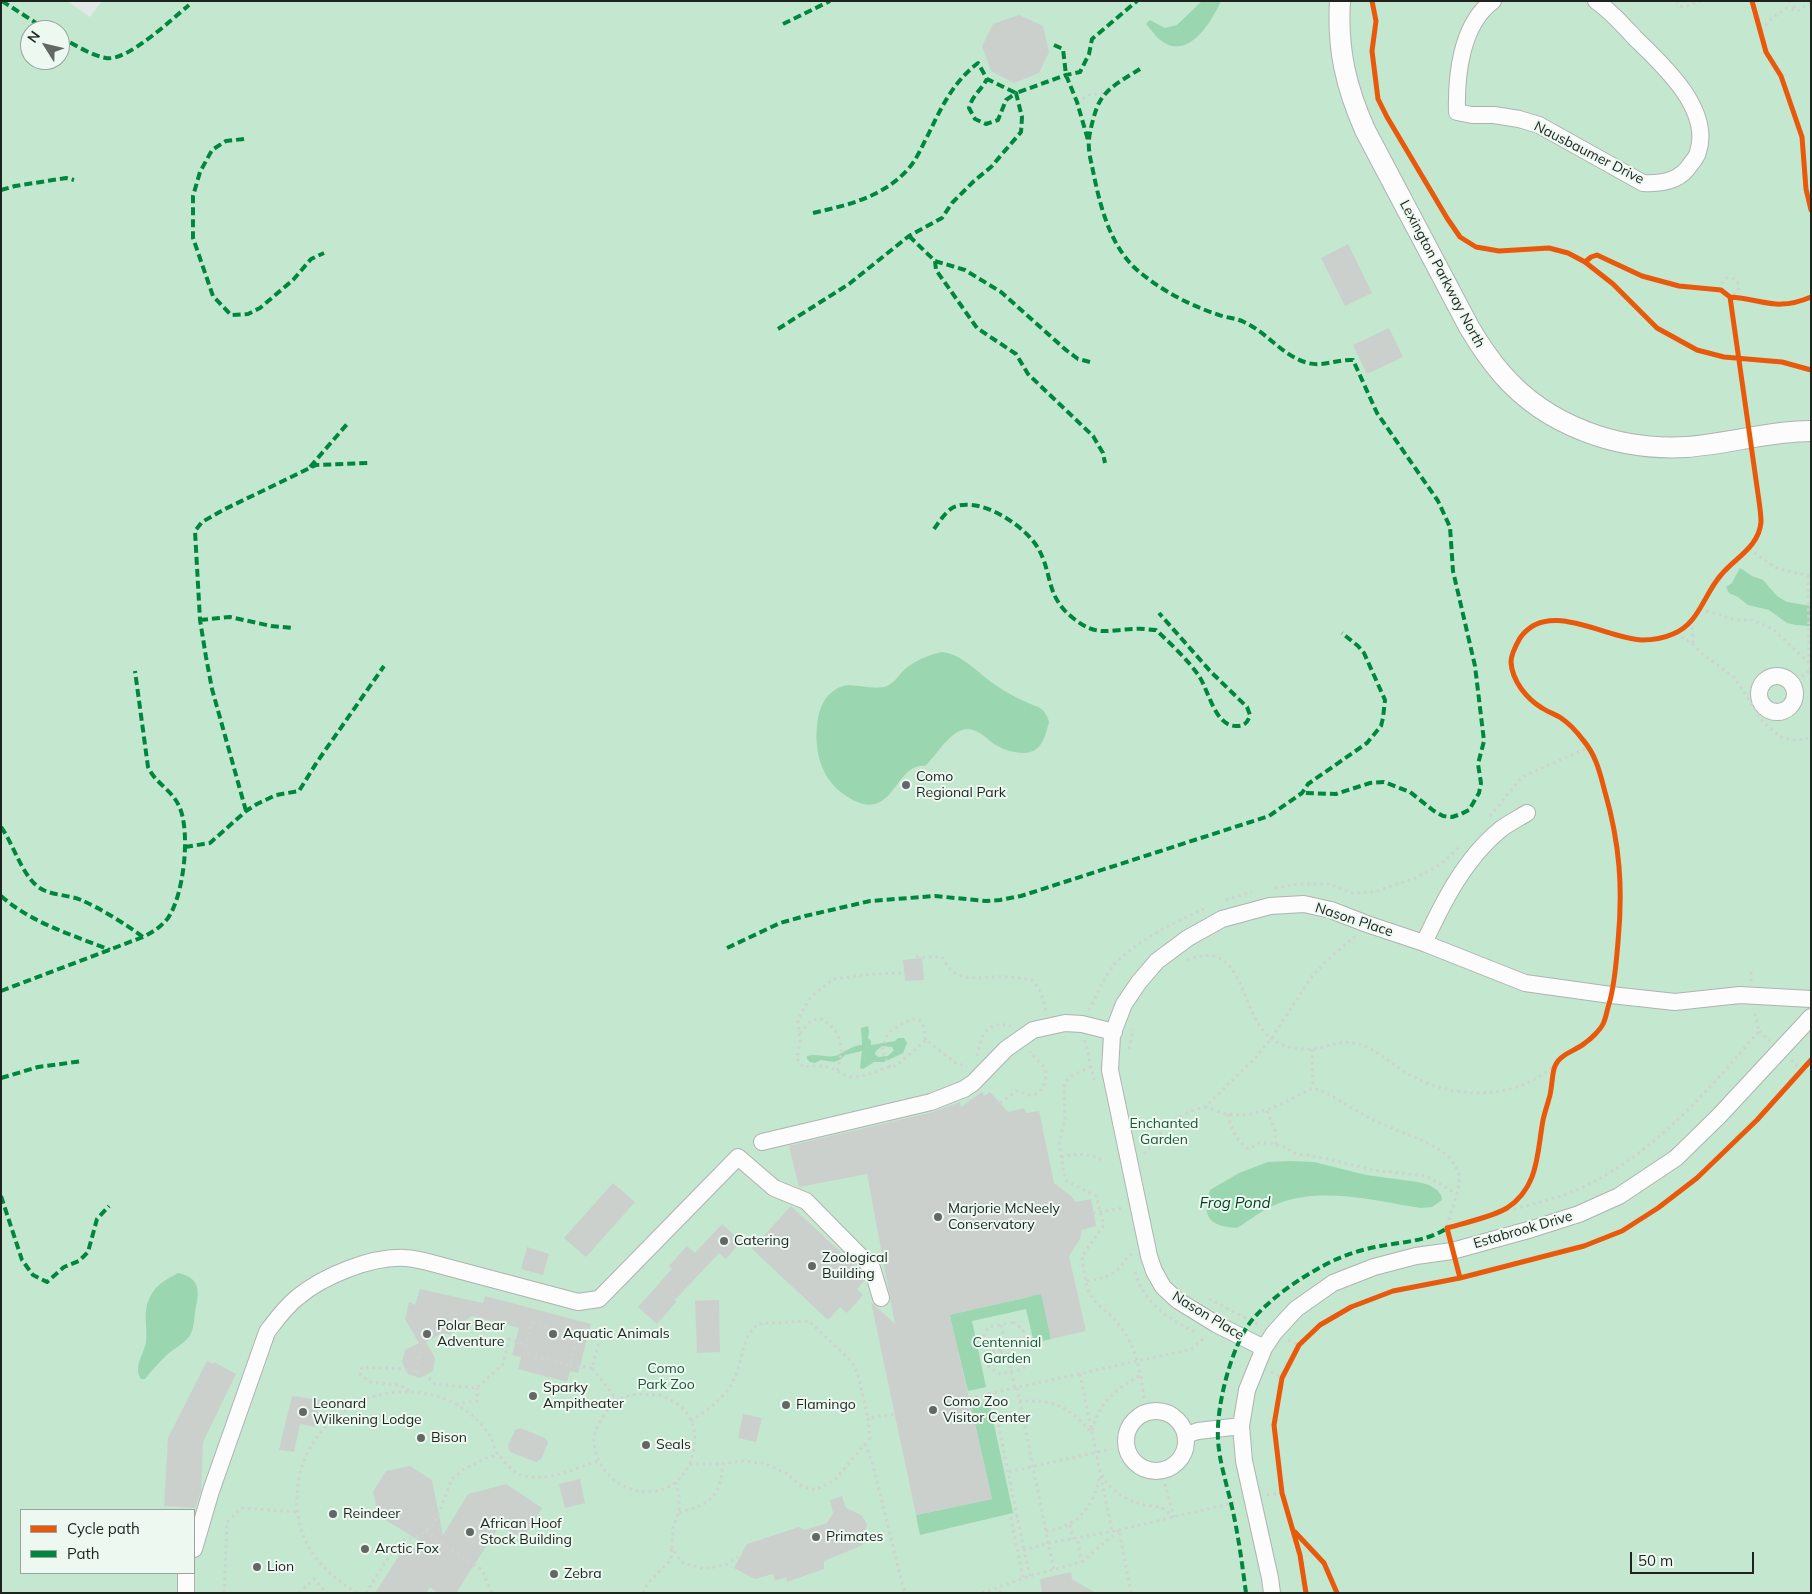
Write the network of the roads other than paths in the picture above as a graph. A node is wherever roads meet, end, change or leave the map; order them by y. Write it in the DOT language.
graph roads {
  1 [pos="1340,1"];
  2 [pos="1492,1"];
  3 [pos="1596,1"];
  4 [pos="1811,431"];
  5 [pos="1527,813"];
  6 [pos="1424,943"];
  7 [pos="1811,999"];
  8 [pos="1811,1017"];
  9 [pos="1114,1032"];
  10 [pos="762,1142"];
  11 [pos="881,1298"];
  12 [pos="1264,1348"];
  13 [pos="1241,1426"];
  14 [pos="1186,1435"];
  15 [pos="195,1546"];
  16 [pos="186,1574"];
  17 [pos="186,1593"];
  18 [pos="1272,1593"];
  1 -- 4 [label="main road, Lexington Parkway North"];
  2 -- 3 [label="street, Nausbaumer Drive"];
  5 -- 6 [label="street"];
  6 -- 7 [label="street, Nason Place"];
  6 -- 9 [label="street, Nason Place"];
  8 -- 12 [label="street, Estabrook Drive"];
  9 -- 10 [label="street"];
  9 -- 12 [label="street, Nason Place"];
  11 -- 15 [label="street"];
  12 -- 13 [label="street, Estabrook Drive"];
  13 -- 14 [label="street"];
  13 -- 18 [label="street, Estabrook Drive"];
  16 -- 17 [label="street"];
}
